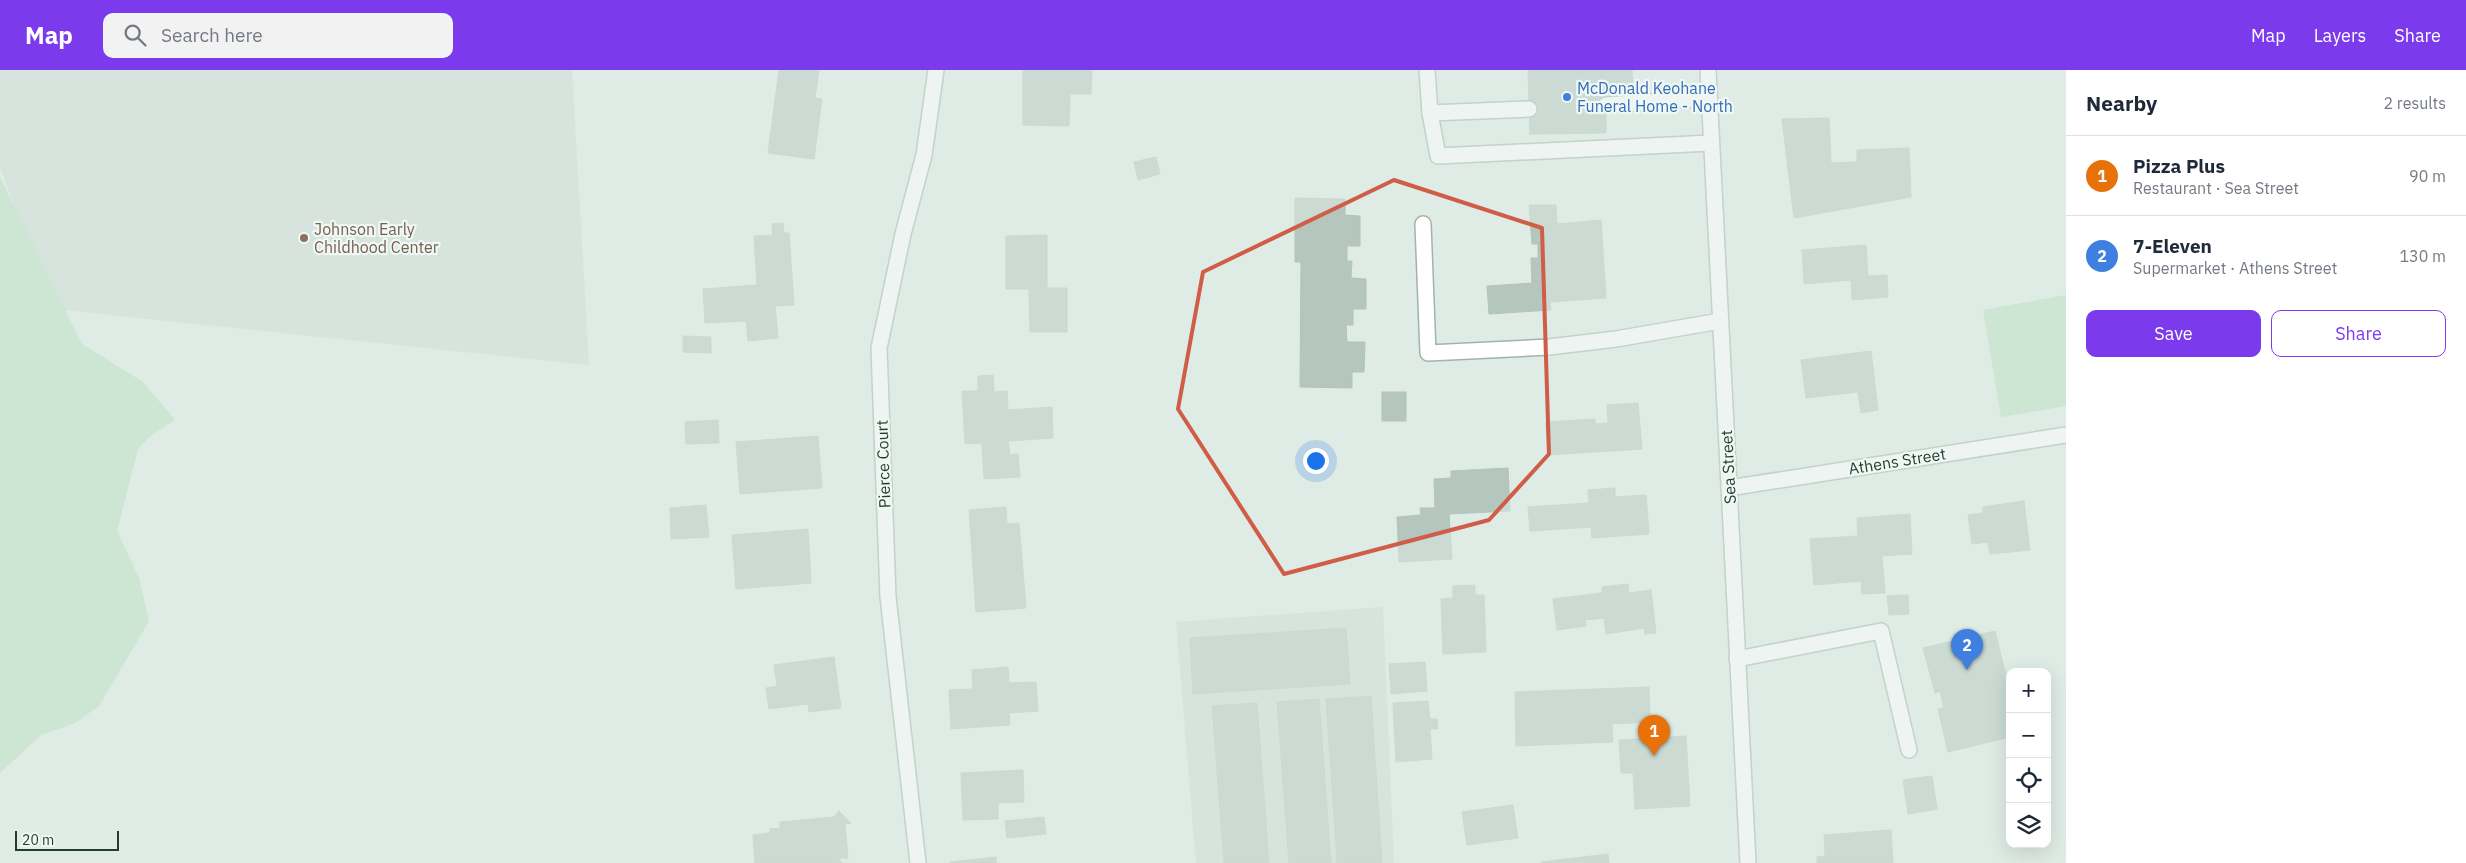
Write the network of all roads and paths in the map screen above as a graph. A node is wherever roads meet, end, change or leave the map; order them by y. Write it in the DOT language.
graph roads {
  1 [pos="936,70"];
  2 [pos="1427,70"];
  3 [pos="1708,70"];
  4 [pos="1710,98"];
  5 [pos="1606,105"];
  6 [pos="1529,109"];
  7 [pos="1430,113"];
  8 [pos="1711,143"];
  9 [pos="1423,224"];
  10 [pos="1720,321"];
  11 [pos="2066,435"];
  12 [pos="1729,488"];
  13 [pos="1737,659"];
  14 [pos="1909,750"];
  15 [pos="918,863"];
  16 [pos="1748,863"];
  1 -- 15 [label="street, Pierce Court"];
  2 -- 7 [label="street"];
  3 -- 4 [label="street, Sea Street"];
  4 -- 5 [label="street"];
  4 -- 8 [label="street, Sea Street"];
  6 -- 7 [label="street"];
  7 -- 8 [label="street"];
  8 -- 10 [label="street, Sea Street"];
  9 -- 10 [label="street"];
  10 -- 12 [label="street, Sea Street"];
  11 -- 12 [label="street, Athens Street"];
  12 -- 13 [label="street, Sea Street"];
  13 -- 14 [label="street"];
  13 -- 16 [label="street, Sea Street"];
}
